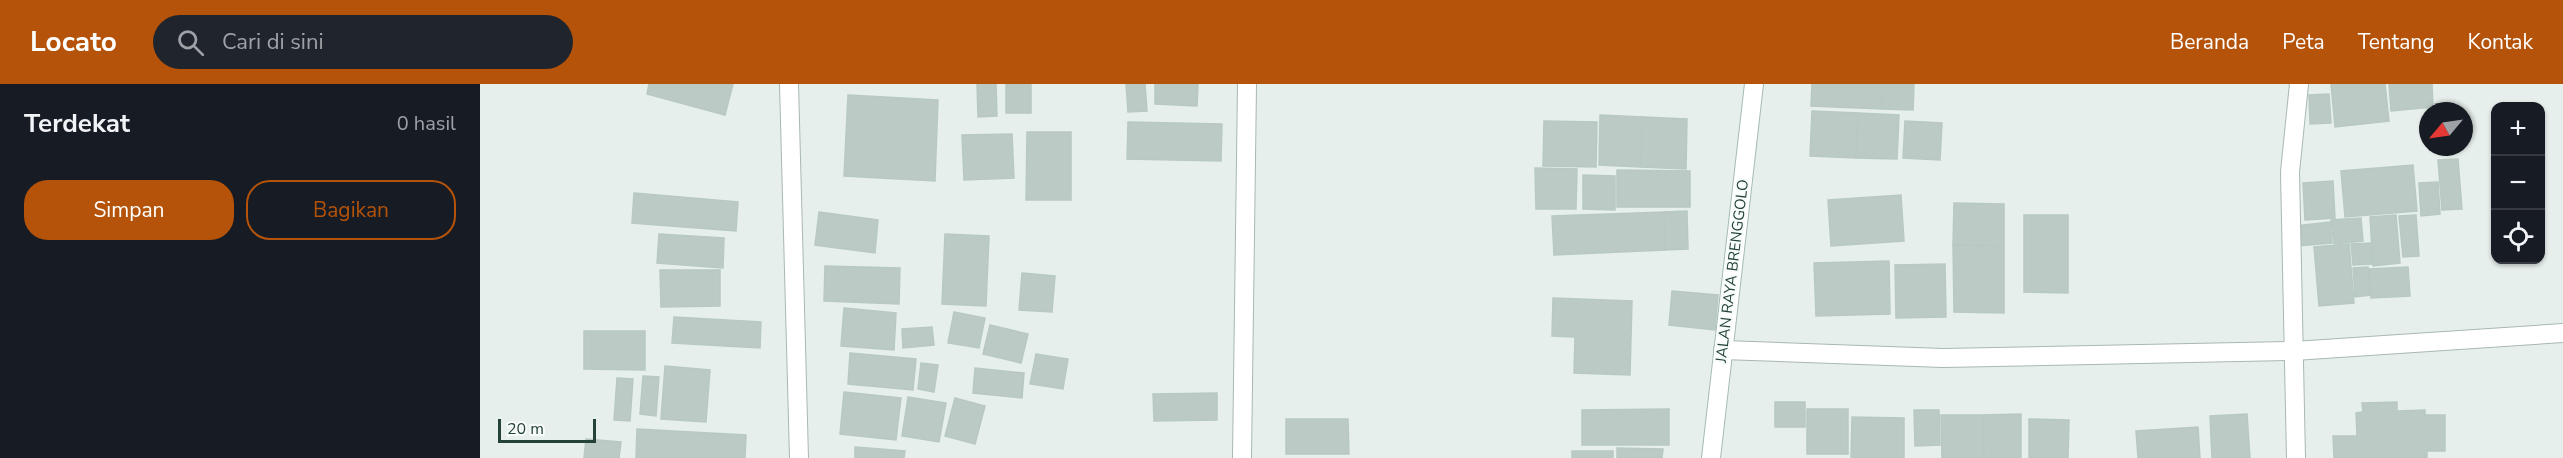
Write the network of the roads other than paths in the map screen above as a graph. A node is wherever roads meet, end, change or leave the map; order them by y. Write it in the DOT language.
graph roads {
  1 [pos="789,84"];
  2 [pos="1247,84"];
  3 [pos="1754,84"];
  4 [pos="2299,84"];
  5 [pos="2563,333"];
  6 [pos="1723,350"];
  7 [pos="2294,351"];
  8 [pos="799,458"];
  9 [pos="1242,458"];
  10 [pos="1711,458"];
  11 [pos="2296,458"];
  1 -- 8 [label="street"];
  2 -- 9 [label="street"];
  3 -- 6 [label="street, JALAN RAYA BRENGGOLO"];
  4 -- 7 [label="street"];
  5 -- 7 [label="street"];
  6 -- 7 [label="street"];
  6 -- 10 [label="street, JALAN RAYA BRENGGOLO"];
  7 -- 11 [label="street"];
}
